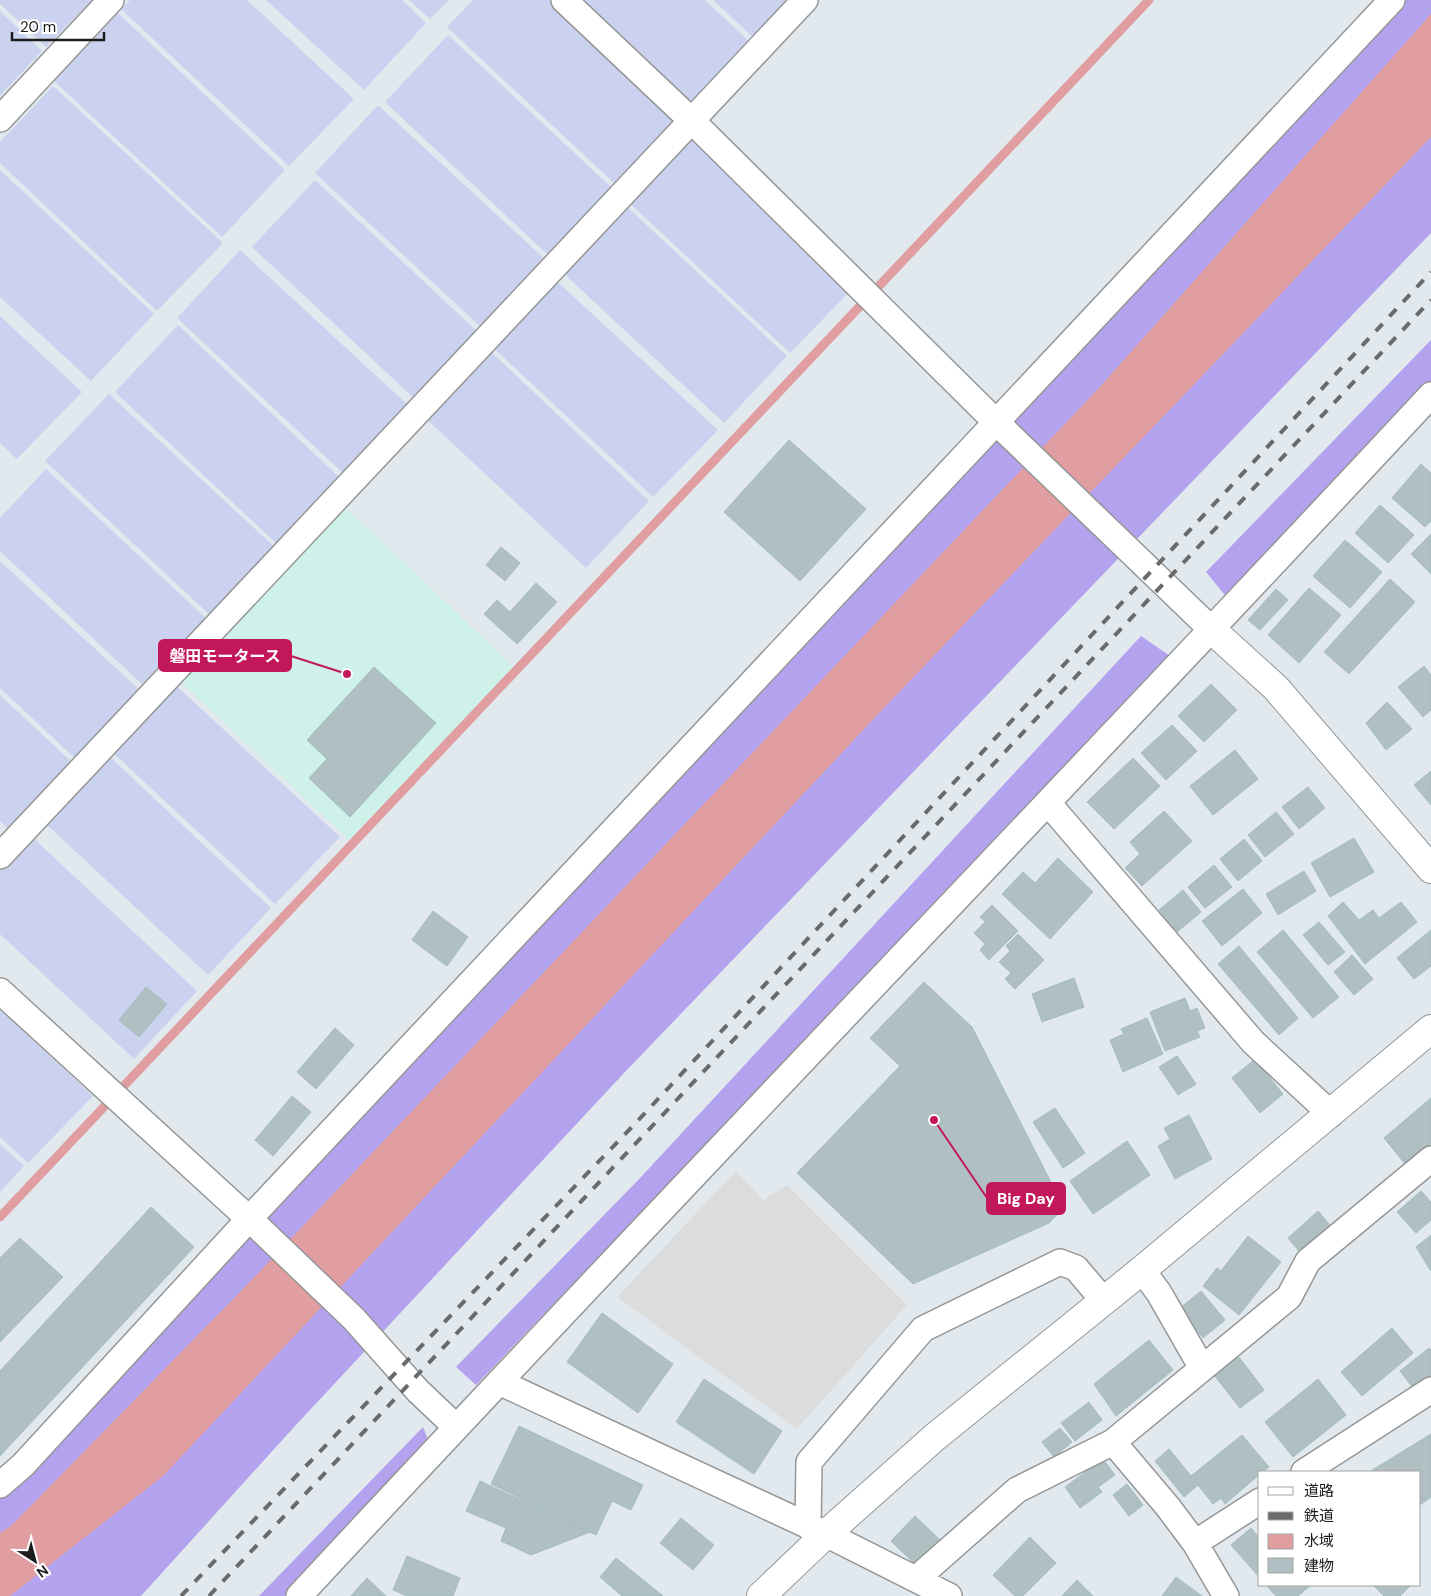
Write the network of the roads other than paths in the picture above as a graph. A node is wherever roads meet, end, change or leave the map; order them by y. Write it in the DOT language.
graph roads {
  1 [pos="111,0"];
  2 [pos="564,0"];
  3 [pos="806,0"];
  4 [pos="1392,0"];
  5 [pos="0,119"];
  6 [pos="692,121"];
  7 [pos="1431,395"];
  8 [pos="1002,428"];
  9 [pos="1212,630"];
  10 [pos="1048,803"];
  11 [pos="0,856"];
  12 [pos="1431,869"];
  13 [pos="0,991"];
  14 [pos="1431,1029"];
  15 [pos="1331,1114"];
  16 [pos="1431,1159"];
  17 [pos="254,1223"];
  18 [pos="1142,1270"];
  19 [pos="1103,1300"];
  20 [pos="1202,1368"];
  21 [pos="500,1382"];
  22 [pos="1431,1390"];
  23 [pos="456,1427"];
  24 [pos="1113,1442"];
  25 [pos="1306,1471"];
  26 [pos="0,1485"];
  27 [pos="1258,1502"];
  28 [pos="817,1530"];
  29 [pos="1195,1542"];
  30 [pos="916,1579"];
  31 [pos="299,1596"];
  32 [pos="761,1596"];
  33 [pos="949,1596"];
  34 [pos="1226,1596"];
  1 -- 5 [label="street"];
  2 -- 6 [label="street"];
  3 -- 6 [label="street"];
  4 -- 8 [label="street"];
  6 -- 8 [label="street"];
  6 -- 11 [label="street"];
  7 -- 9 [label="street"];
  8 -- 9 [label="street"];
  8 -- 17 [label="street"];
  9 -- 10 [label="street"];
  9 -- 12 [label="street"];
  10 -- 15 [label="street"];
  10 -- 21 [label="street"];
  13 -- 17 [label="street"];
  14 -- 15 [label="street"];
  15 -- 18 [label="street"];
  16 -- 20 [label="street"];
  17 -- 23 [label="street"];
  17 -- 26 [label="street"];
  18 -- 19 [label="street"];
  18 -- 20 [label="street"];
  19 -- 28 [label="street"];
  19 -- 28 [label="street"];
  20 -- 24 [label="street"];
  21 -- 23 [label="street"];
  21 -- 28 [label="street"];
  22 -- 25 [label="street"];
  23 -- 31 [label="street"];
  24 -- 29 [label="street"];
  24 -- 30 [label="street"];
  27 -- 29 [label="street"];
  28 -- 30 [label="street"];
  28 -- 32 [label="street"];
  29 -- 34 [label="street"];
  30 -- 33 [label="street"];
}
